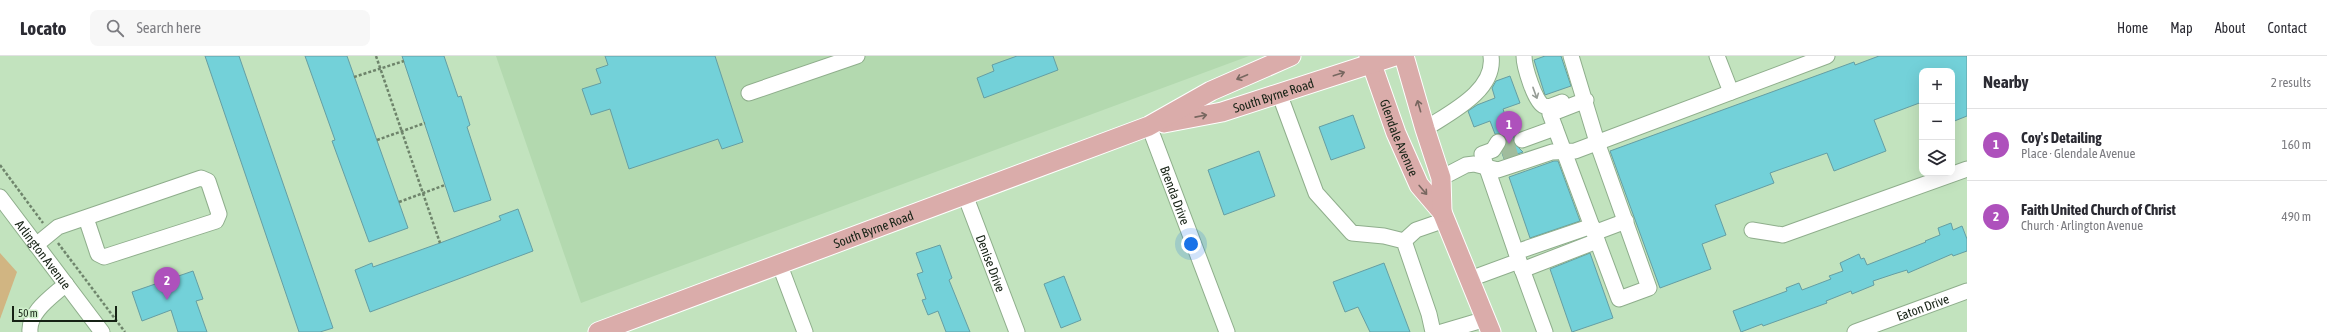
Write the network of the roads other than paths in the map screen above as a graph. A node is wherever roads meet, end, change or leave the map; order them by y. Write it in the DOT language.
graph roads {
  1 [pos="857,56"];
  2 [pos="1291,56"];
  3 [pos="1395,56"];
  4 [pos="1404,56"];
  5 [pos="1491,56"];
  6 [pos="1524,56"];
  7 [pos="1566,56"];
  8 [pos="1571,56"];
  9 [pos="1717,56"];
  10 [pos="1827,56"];
  11 [pos="1270,60"];
  12 [pos="1370,60"];
  13 [pos="1794,62"];
  14 [pos="1731,92"];
  15 [pos="749,93"];
  16 [pos="1279,93"];
  17 [pos="1586,100"];
  18 [pos="1149,126"];
  19 [pos="1555,128"];
  20 [pos="1425,129"];
  21 [pos="1520,141"];
  22 [pos="1598,142"];
  23 [pos="1563,152"];
  24 [pos="1492,153"];
  25 [pos="1967,170"];
  26 [pos="1441,178"];
  27 [pos="965,195"];
  28 [pos="0,196"];
  29 [pos="1443,216"];
  30 [pos="86,218"];
  31 [pos="1626,221"];
  32 [pos="1752,230"];
  33 [pos="1594,233"];
  34 [pos="1404,242"];
  35 [pos="36,244"];
  36 [pos="1519,261"];
  37 [pos="779,263"];
  38 [pos="1470,279"];
  39 [pos="66,284"];
  40 [pos="1967,291"];
  41 [pos="1489,325"];
  42 [pos="30,332"];
  43 [pos="102,332"];
  44 [pos="598,332"];
  45 [pos="805,332"];
  46 [pos="1016,332"];
  47 [pos="1227,332"];
  48 [pos="1432,332"];
  49 [pos="1442,332"];
  50 [pos="1545,332"];
  51 [pos="1855,332"];
  1 -- 15 [label="street"];
  2 -- 11 [label="main road, South Byrne Road"];
  3 -- 12 [label="main road, South Byrne Road"];
  20 -- 4 [label="main road, Glendale Avenue, one-way"];
  5 -- 20 [label="street"];
  6 -- 7 [label="street, one-way"];
  8 -- 17 [label="street"];
  9 -- 14 [label="street"];
  10 -- 13 [label="street"];
  11 -- 18 [label="main road, South Byrne Road, one-way"];
  16 -- 12 [label="main road, South Byrne Road, one-way"];
  12 -- 29 [label="main road, Glendale Avenue, one-way"];
  13 -- 14 [label="street"];
  14 -- 22 [label="street"];
  18 -- 16 [label="main road, South Byrne Road, one-way"];
  16 -- 34 [label="street"];
  17 -- 19 [label="street"];
  17 -- 22 [label="street"];
  18 -- 27 [label="main road, South Byrne Road"];
  18 -- 47 [label="street, Brenda Drive"];
  19 -- 21 [label="street"];
  19 -- 23 [label="street"];
  20 -- 26 [label="main road, Glendale Avenue"];
  22 -- 23 [label="street"];
  22 -- 31 [label="street"];
  23 -- 24 [label="street"];
  23 -- 33 [label="street"];
  24 -- 26 [label="street"];
  24 -- 36 [label="street"];
  25 -- 32 [label="street"];
  26 -- 29 [label="main road, Glendale Avenue"];
  27 -- 37 [label="main road, South Byrne Road"];
  27 -- 46 [label="street, Denise Drive"];
  28 -- 35 [label="street, Arlington Avenue"];
  29 -- 34 [label="street"];
  29 -- 38 [label="main road, Glendale Avenue"];
  30 -- 30 [label="street"];
  30 -- 35 [label="street"];
  31 -- 33 [label="street"];
  31 -- 33 [label="street"];
  33 -- 36 [label="street"];
  34 -- 48 [label="street"];
  35 -- 39 [label="street, Arlington Avenue"];
  36 -- 38 [label="street"];
  36 -- 50 [label="street"];
  37 -- 44 [label="main road, South Byrne Road"];
  37 -- 45 [label="street"];
  38 -- 41 [label="main road, Glendale Avenue"];
  39 -- 42 [label="street"];
  39 -- 43 [label="street, Arlington Avenue"];
  40 -- 51 [label="street, Eaton Drive"];
  41 -- 49 [label="street"];
}
